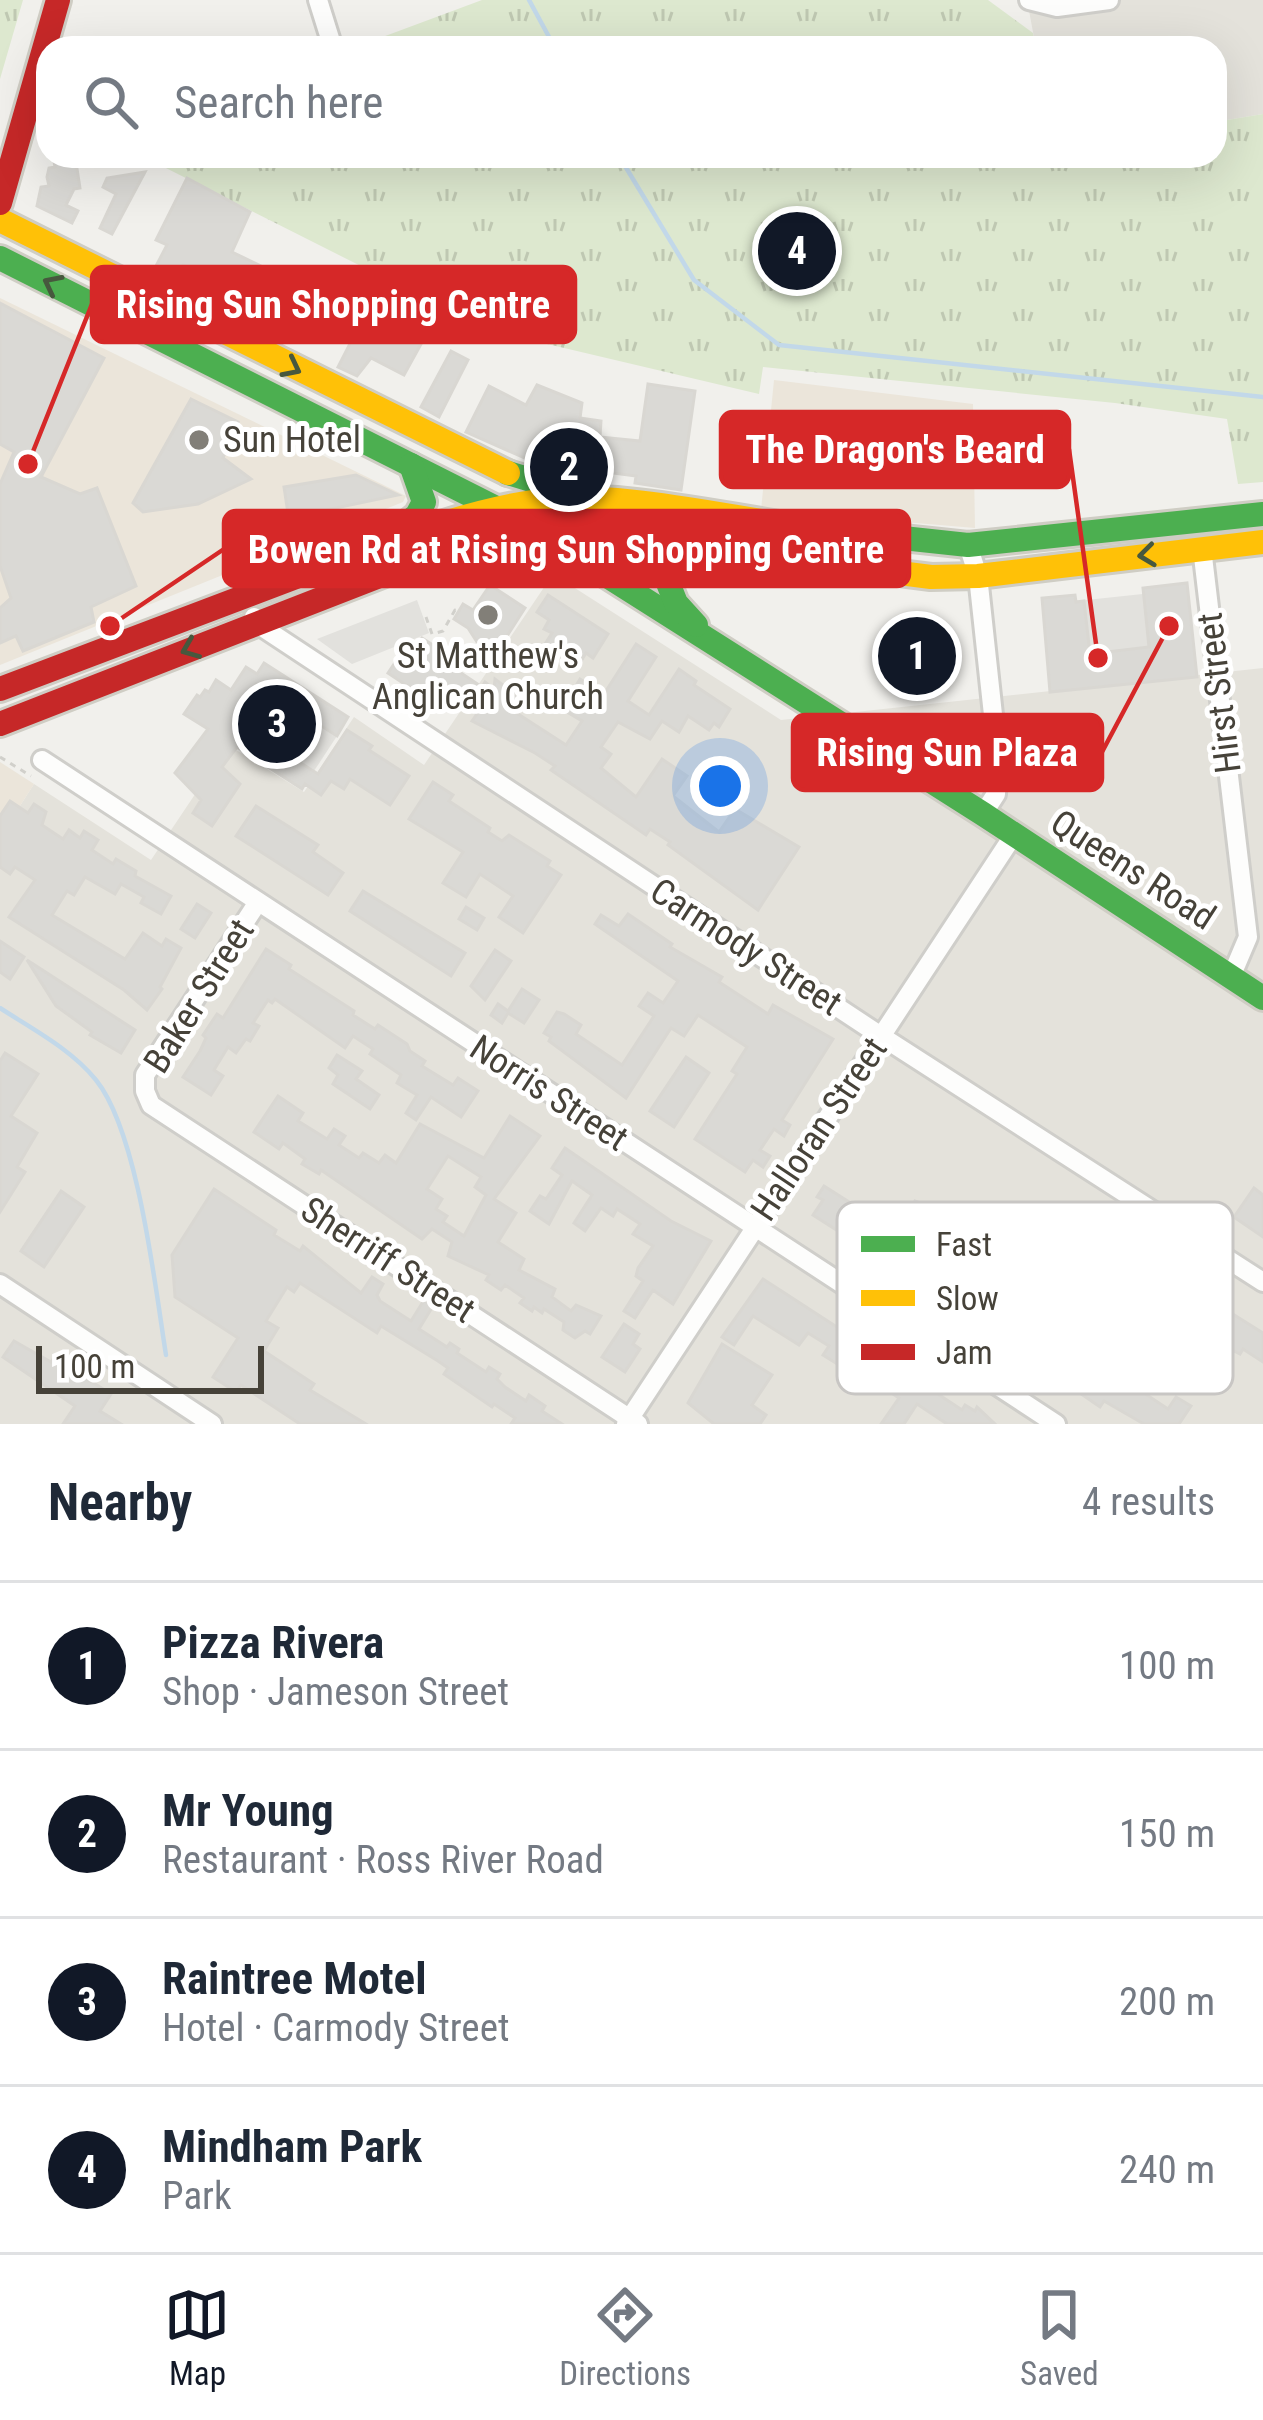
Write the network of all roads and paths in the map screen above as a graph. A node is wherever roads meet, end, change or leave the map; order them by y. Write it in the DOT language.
graph roads {
  1 [pos="58,0"];
  2 [pos="318,0"];
  3 [pos="1029,0"];
  4 [pos="1108,0"];
  5 [pos="45,36"];
  6 [pos="329,36"];
  7 [pos="36,63"];
  8 [pos="11,134"];
  9 [pos="0,203"];
  10 [pos="0,220"];
  11 [pos="0,257"];
  12 [pos="411,465"];
  13 [pos="597,499"];
  14 [pos="494,507"];
  15 [pos="1263,514"];
  16 [pos="538,532"];
  17 [pos="1263,542"];
  18 [pos="380,545"];
  19 [pos="968,545"];
  20 [pos="712,547"];
  21 [pos="1202,548"];
  22 [pos="978,576"];
  23 [pos="244,596"];
  24 [pos="458,612"];
  25 [pos="426,617"];
  26 [pos="256,623"];
  27 [pos="718,649"];
  28 [pos="0,689"];
  29 [pos="0,724"];
  30 [pos="0,757"];
  31 [pos="36,768"];
  32 [pos="983,814"];
  33 [pos="1013,836"];
  34 [pos="257,902"];
  35 [pos="1231,976"];
  36 [pos="1263,998"];
  37 [pos="881,1036"];
  38 [pos="145,1090"];
  39 [pos="1139,1202"];
  40 [pos="753,1228"];
  41 [pos="1233,1263"];
  42 [pos="837,1282"];
  43 [pos="1263,1282"];
  44 [pos="2,1291"];
  45 [pos="1010,1394"];
  46 [pos="631,1422"];
  47 [pos="212,1424"];
  48 [pos="1056,1424"];
  1 -- 5 [label="main road"];
  2 -- 6 [label="street"];
  3 -- 4 [label="street"];
  7 -- 8 [label="main road"];
  8 -- 9 [label="main road"];
  10 -- 13 [label="main road, one-way"];
  12 -- 11 [label="main road, Queens Road, one-way"];
  12 -- 14 [label="main road, Queens Road"];
  12 -- 18 [label="main road"];
  13 -- 14 [label="main road"];
  13 -- 19 [label="main road"];
  14 -- 16 [label="main road, Queens Road"];
  14 -- 18 [label="main road"];
  15 -- 19 [label="main road"];
  16 -- 20 [label="main road"];
  16 -- 26 [label="main road"];
  16 -- 27 [label="main road, Queens Road"];
  17 -- 21 [label="main road"];
  18 -- 23 [label="main road"];
  19 -- 22 [label="street"];
  20 -- 22 [label="main road"];
  20 -- 27 [label="main road"];
  21 -- 22 [label="main road, one-way"];
  21 -- 35 [label="street, Hirst Street"];
  22 -- 32 [label="street"];
  23 -- 26 [label="street"];
  23 -- 28 [label="main road"];
  24 -- 25 [label="path"];
  26 -- 29 [label="main road, one-way"];
  26 -- 37 [label="street, Carmody Street"];
  27 -- 32 [label="main road, Queens Road"];
  30 -- 31 [label="path"];
  31 -- 34 [label="street, Norris Street"];
  32 -- 33 [label="main road, Queens Road"];
  33 -- 35 [label="main road, Queens Road"];
  33 -- 37 [label="street, Halloran Street"];
  34 -- 38 [label="street, Baker Street"];
  34 -- 40 [label="street, Norris Street"];
  35 -- 36 [label="main road, Queens Road"];
  37 -- 39 [label="street, Carmody Street"];
  37 -- 40 [label="street, Halloran Street"];
  38 -- 46 [label="street, Sherriff Street"];
  40 -- 42 [label="street, Norris Street"];
  40 -- 46 [label="street, Halloran Street"];
  41 -- 43 [label="street, Carmody Street"];
  44 -- 47 [label="street"];
  45 -- 48 [label="street, Norris Street"];
}
